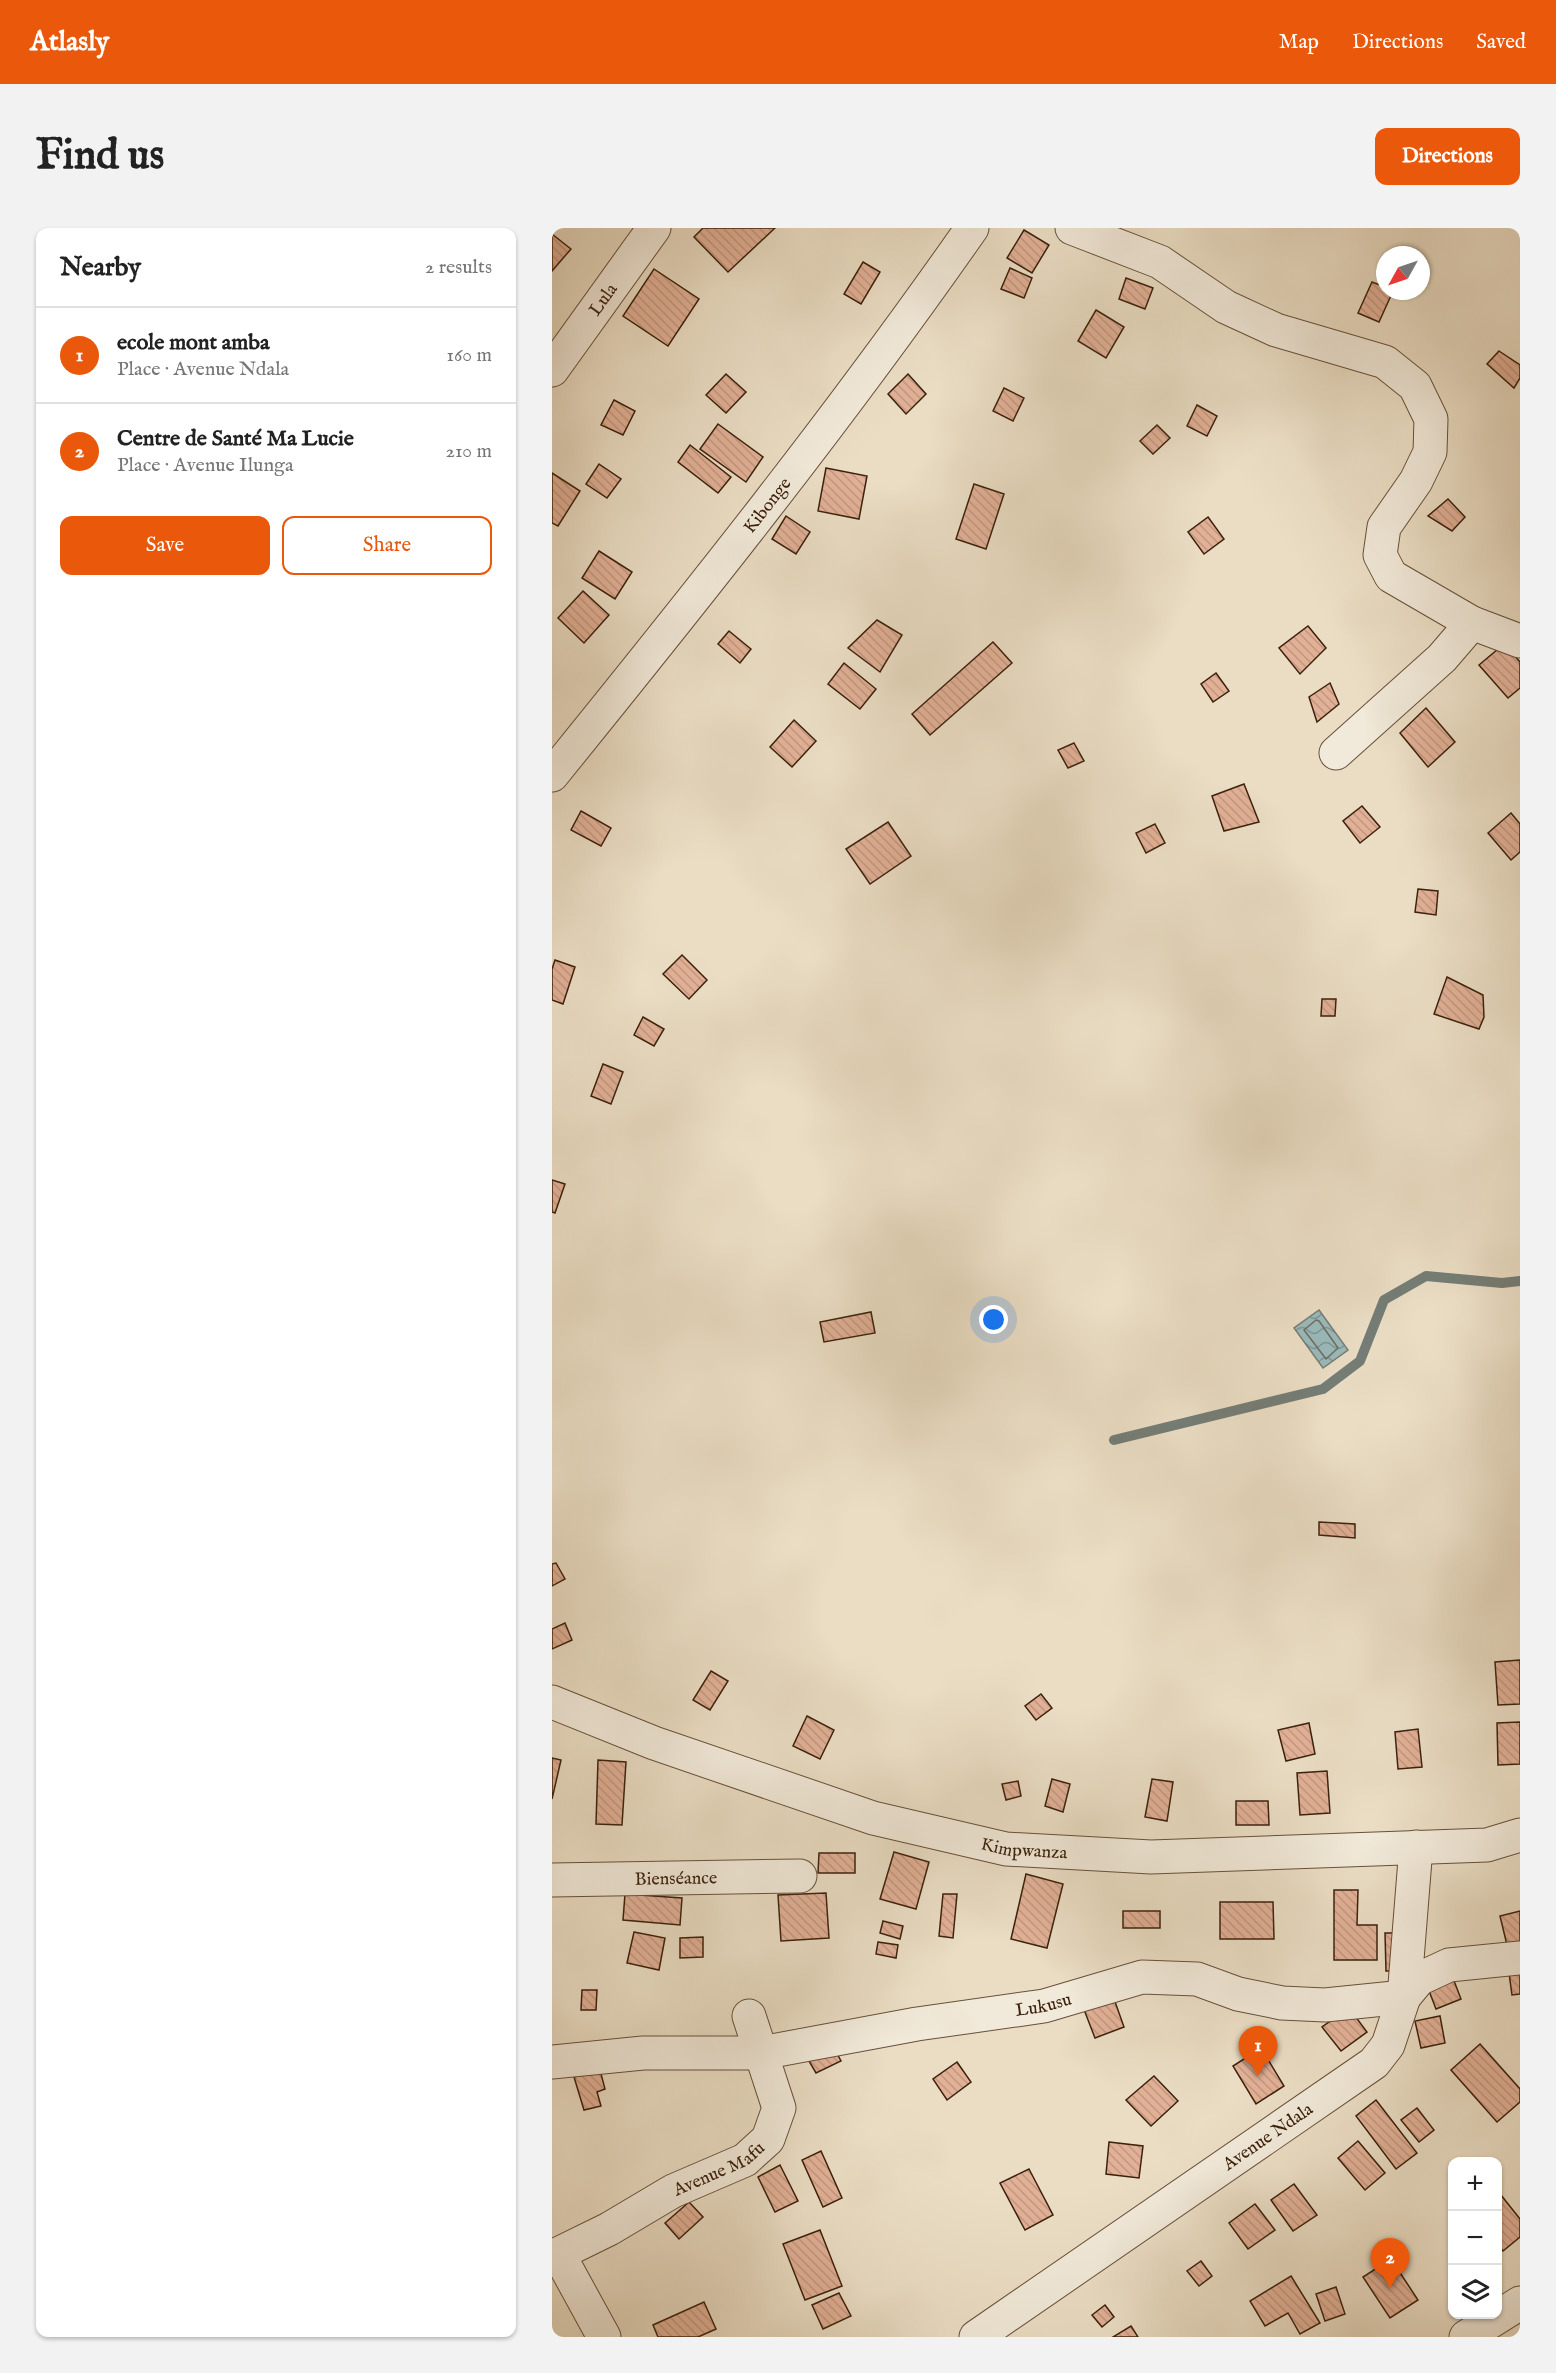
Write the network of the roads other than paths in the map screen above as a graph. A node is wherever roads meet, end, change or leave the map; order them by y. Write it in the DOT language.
graph roads {
  1 [pos="654,228"];
  2 [pos="972,228"];
  3 [pos="1072,228"];
  4 [pos="552,370"];
  5 [pos="1472,623"];
  6 [pos="1520,641"];
  7 [pos="1336,753"];
  8 [pos="552,775"];
  9 [pos="552,1702"];
  10 [pos="1520,1834"];
  11 [pos="1416,1846"];
  12 [pos="800,1876"];
  13 [pos="552,1880"];
  14 [pos="1520,1958"];
  15 [pos="1404,1997"];
  16 [pos="749,2016"];
  17 [pos="761,2053"];
  18 [pos="552,2062"];
  19 [pos="557,2263"];
  20 [pos="1520,2303"];
  21 [pos="604,2337"];
  22 [pos="976,2337"];
  23 [pos="1466,2337"];
  1 -- 4 [label="street, Lula"];
  2 -- 8 [label="street, Kibonge"];
  3 -- 5 [label="street"];
  5 -- 6 [label="street"];
  5 -- 7 [label="street"];
  9 -- 11 [label="street, Kimpwanza"];
  10 -- 11 [label="street, Kimpwanza"];
  11 -- 15 [label="street, Avenue Ndala"];
  12 -- 13 [label="street, Bienséance"];
  14 -- 15 [label="street"];
  15 -- 17 [label="street, Lukusu"];
  15 -- 22 [label="street, Avenue Ndala"];
  16 -- 17 [label="street, Avenue Mafu"];
  17 -- 18 [label="street, Lukusu"];
  17 -- 19 [label="street, Avenue Mafu"];
  19 -- 21 [label="street"];
  20 -- 23 [label="street"];
}
